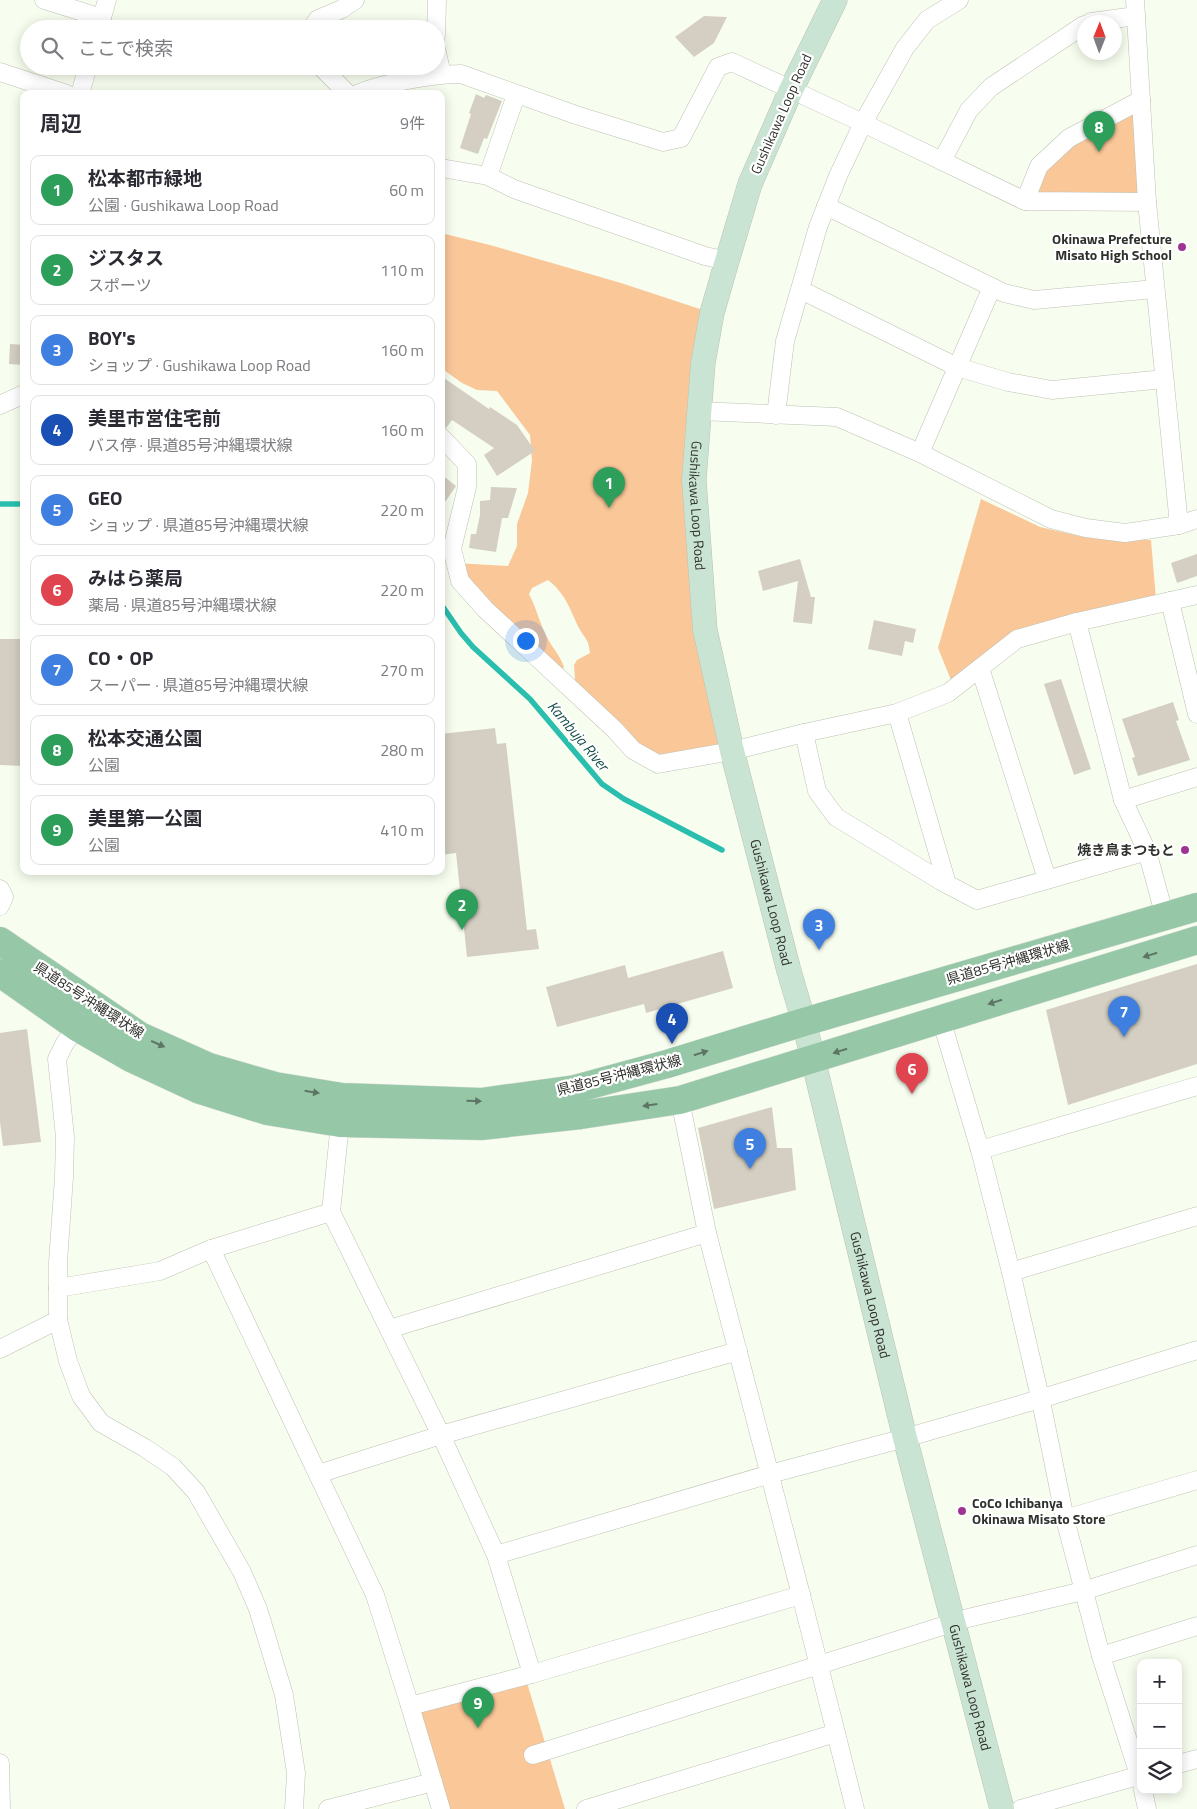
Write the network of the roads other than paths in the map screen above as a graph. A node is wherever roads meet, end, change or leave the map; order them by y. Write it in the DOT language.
graph roads {
  1 [pos="44,0"];
  2 [pos="107,0"];
  3 [pos="355,0"];
  4 [pos="437,0"];
  5 [pos="835,0"];
  6 [pos="959,0"];
  7 [pos="1135,8"];
  8 [pos="1113,15"];
  9 [pos="91,20"];
  10 [pos="101,20"];
  11 [pos="317,20"];
  12 [pos="436,20"];
  13 [pos="1077,30"];
  14 [pos="0,72"];
  15 [pos="445,74"];
  16 [pos="85,75"];
  17 [pos="329,75"];
  18 [pos="437,75"];
  19 [pos="55,90"];
  20 [pos="81,90"];
  21 [pos="344,90"];
  22 [pos="366,90"];
  23 [pos="791,90"];
  24 [pos="516,95"];
  25 [pos="1141,100"];
  26 [pos="864,123"];
  27 [pos="942,161"];
  28 [pos="445,169"];
  29 [pos="488,176"];
  30 [pos="1025,202"];
  31 [pos="1147,202"];
  32 [pos="826,206"];
  33 [pos="727,261"];
  34 [pos="992,287"];
  35 [pos="1155,289"];
  36 [pos="801,290"];
  37 [pos="957,367"];
  38 [pos="1164,379"];
  39 [pos="20,396"];
  40 [pos="0,405"];
  41 [pos="698,411"];
  42 [pos="776,414"];
  43 [pos="445,441"];
  44 [pos="920,453"];
  45 [pos="1197,519"];
  46 [pos="1179,525"];
  47 [pos="1197,595"];
  48 [pos="1170,601"];
  49 [pos="1078,622"];
  50 [pos="980,668"];
  51 [pos="897,713"];
  52 [pos="1197,714"];
  53 [pos="804,733"];
  54 [pos="732,751"];
  55 [pos="1197,777"];
  56 [pos="1123,800"];
  57 [pos="1147,851"];
  58 [pos="1047,879"];
  59 [pos="947,884"];
  60 [pos="0,889"];
  61 [pos="0,906"];
  62 [pos="1197,907"];
  63 [pos="1165,917"];
  64 [pos="1197,940"];
  65 [pos="0,941"];
  66 [pos="0,973"];
  67 [pos="941,1019"];
  68 [pos="804,1022"];
  69 [pos="77,1027"];
  70 [pos="812,1059"];
  71 [pos="1197,1086"];
  72 [pos="680,1100"];
  73 [pos="340,1123"];
  74 [pos="980,1150"];
  75 [pos="331,1212"];
  76 [pos="1197,1216"];
  77 [pos="707,1233"];
  78 [pos="211,1249"];
  79 [pos="1011,1272"];
  80 [pos="58,1288"];
  81 [pos="58,1320"];
  82 [pos="389,1329"];
  83 [pos="0,1349"];
  84 [pos="1197,1350"];
  85 [pos="738,1351"];
  86 [pos="1040,1399"];
  87 [pos="441,1435"];
  88 [pos="905,1438"];
  89 [pos="318,1474"];
  90 [pos="770,1474"];
  91 [pos="1197,1480"];
  92 [pos="1065,1519"];
  93 [pos="496,1555"];
  94 [pos="1197,1555"];
  95 [pos="1083,1591"];
  96 [pos="800,1596"];
  97 [pos="953,1623"];
  98 [pos="1197,1626"];
  99 [pos="1101,1656"];
  100 [pos="818,1665"];
  101 [pos="532,1674"];
  102 [pos="410,1706"];
  103 [pos="836,1733"];
  104 [pos="533,1755"];
  105 [pos="1197,1758"];
  106 [pos="0,1763"];
  107 [pos="1182,1763"];
  108 [pos="1137,1768"];
  109 [pos="1137,1781"];
  110 [pos="433,1782"];
  111 [pos="1144,1794"];
  112 [pos="1,1809"];
  113 [pos="294,1809"];
  114 [pos="328,1809"];
  115 [pos="441,1809"];
  116 [pos="586,1809"];
  117 [pos="855,1809"];
  118 [pos="1002,1809"];
  119 [pos="1020,1809"];
  120 [pos="1147,1809"];
  1 -- 9 [label="street"];
  2 -- 10 [label="street"];
  3 -- 11 [label="street"];
  4 -- 12 [label="street"];
  5 -- 23 [label="main road, Gushikawa Loop Road"];
  6 -- 26 [label="street"];
  7 -- 8 [label="street"];
  7 -- 25 [label="street"];
  13 -- 27 [label="street"];
  14 -- 19 [label="street"];
  15 -- 24 [label="street"];
  16 -- 20 [label="street"];
  17 -- 21 [label="street"];
  18 -- 22 [label="street"];
  23 -- 24 [label="street"];
  23 -- 26 [label="street"];
  23 -- 33 [label="main road, Gushikawa Loop Road"];
  24 -- 29 [label="street"];
  25 -- 30 [label="street"];
  25 -- 31 [label="street"];
  26 -- 27 [label="street"];
  26 -- 32 [label="street"];
  27 -- 30 [label="street"];
  28 -- 29 [label="street"];
  29 -- 33 [label="street"];
  30 -- 31 [label="street"];
  31 -- 35 [label="street"];
  32 -- 34 [label="street"];
  32 -- 36 [label="street"];
  33 -- 41 [label="main road, Gushikawa Loop Road"];
  34 -- 35 [label="street"];
  34 -- 37 [label="street"];
  35 -- 38 [label="street"];
  36 -- 37 [label="street"];
  36 -- 42 [label="street"];
  37 -- 38 [label="street"];
  37 -- 44 [label="street"];
  38 -- 46 [label="street"];
  39 -- 40 [label="street"];
  41 -- 42 [label="street"];
  41 -- 54 [label="main road, Gushikawa Loop Road"];
  42 -- 44 [label="street"];
  43 -- 54 [label="street"];
  44 -- 46 [label="street"];
  45 -- 46 [label="street"];
  47 -- 48 [label="street"];
  48 -- 49 [label="street"];
  48 -- 52 [label="street"];
  49 -- 50 [label="street"];
  49 -- 56 [label="street"];
  50 -- 51 [label="street"];
  50 -- 58 [label="street"];
  51 -- 53 [label="street"];
  51 -- 59 [label="street"];
  53 -- 54 [label="street"];
  53 -- 59 [label="street"];
  54 -- 68 [label="main road, Gushikawa Loop Road"];
  55 -- 56 [label="street"];
  56 -- 57 [label="street"];
  57 -- 58 [label="street"];
  57 -- 63 [label="street"];
  58 -- 59 [label="street"];
  60 -- 61 [label="street"];
  62 -- 63 [label="main road, 県道85号沖縄環状線"];
  63 -- 68 [label="main road, 県道85号沖縄環状線"];
  64 -- 67 [label="main road, 県道85号沖縄環状線, one-way"];
  65 -- 68 [label="main road, 県道85号沖縄環状線, one-way"];
  66 -- 69 [label="main road, 県道85号沖縄環状線"];
  67 -- 70 [label="main road, 県道85号沖縄環状線, one-way"];
  67 -- 74 [label="street"];
  68 -- 70 [label="main road, Gushikawa Loop Road"];
  69 -- 73 [label="main road, 県道85号沖縄環状線"];
  69 -- 80 [label="street"];
  70 -- 72 [label="main road, 県道85号沖縄環状線"];
  70 -- 88 [label="main road, Gushikawa Loop Road"];
  71 -- 74 [label="street"];
  72 -- 73 [label="main road, 県道85号沖縄環状線, one-way"];
  72 -- 77 [label="street"];
  73 -- 75 [label="street"];
  74 -- 79 [label="street"];
  75 -- 78 [label="street"];
  75 -- 82 [label="street"];
  76 -- 79 [label="street"];
  77 -- 82 [label="street"];
  77 -- 85 [label="street"];
  78 -- 80 [label="street"];
  78 -- 89 [label="street"];
  79 -- 86 [label="street"];
  80 -- 81 [label="street"];
  81 -- 83 [label="street"];
  81 -- 113 [label="street"];
  82 -- 87 [label="street"];
  84 -- 86 [label="street"];
  85 -- 87 [label="street"];
  85 -- 90 [label="street"];
  86 -- 88 [label="street"];
  86 -- 92 [label="street"];
  87 -- 89 [label="street"];
  87 -- 93 [label="street"];
  88 -- 90 [label="street"];
  88 -- 97 [label="main road, Gushikawa Loop Road"];
  89 -- 102 [label="street"];
  90 -- 93 [label="street"];
  90 -- 96 [label="street"];
  91 -- 92 [label="street"];
  92 -- 95 [label="street"];
  93 -- 101 [label="street"];
  94 -- 95 [label="street"];
  95 -- 97 [label="street"];
  95 -- 99 [label="street"];
  96 -- 100 [label="street"];
  96 -- 101 [label="street"];
  97 -- 100 [label="street"];
  97 -- 118 [label="main road, Gushikawa Loop Road"];
  98 -- 99 [label="street"];
  99 -- 108 [label="street"];
  100 -- 103 [label="street"];
  100 -- 104 [label="street"];
  101 -- 102 [label="street"];
  102 -- 110 [label="street"];
  103 -- 116 [label="street"];
  103 -- 117 [label="street"];
  105 -- 107 [label="street"];
  106 -- 112 [label="street"];
  109 -- 119 [label="street"];
  110 -- 114 [label="street"];
  110 -- 115 [label="street"];
  111 -- 120 [label="street"];
}
